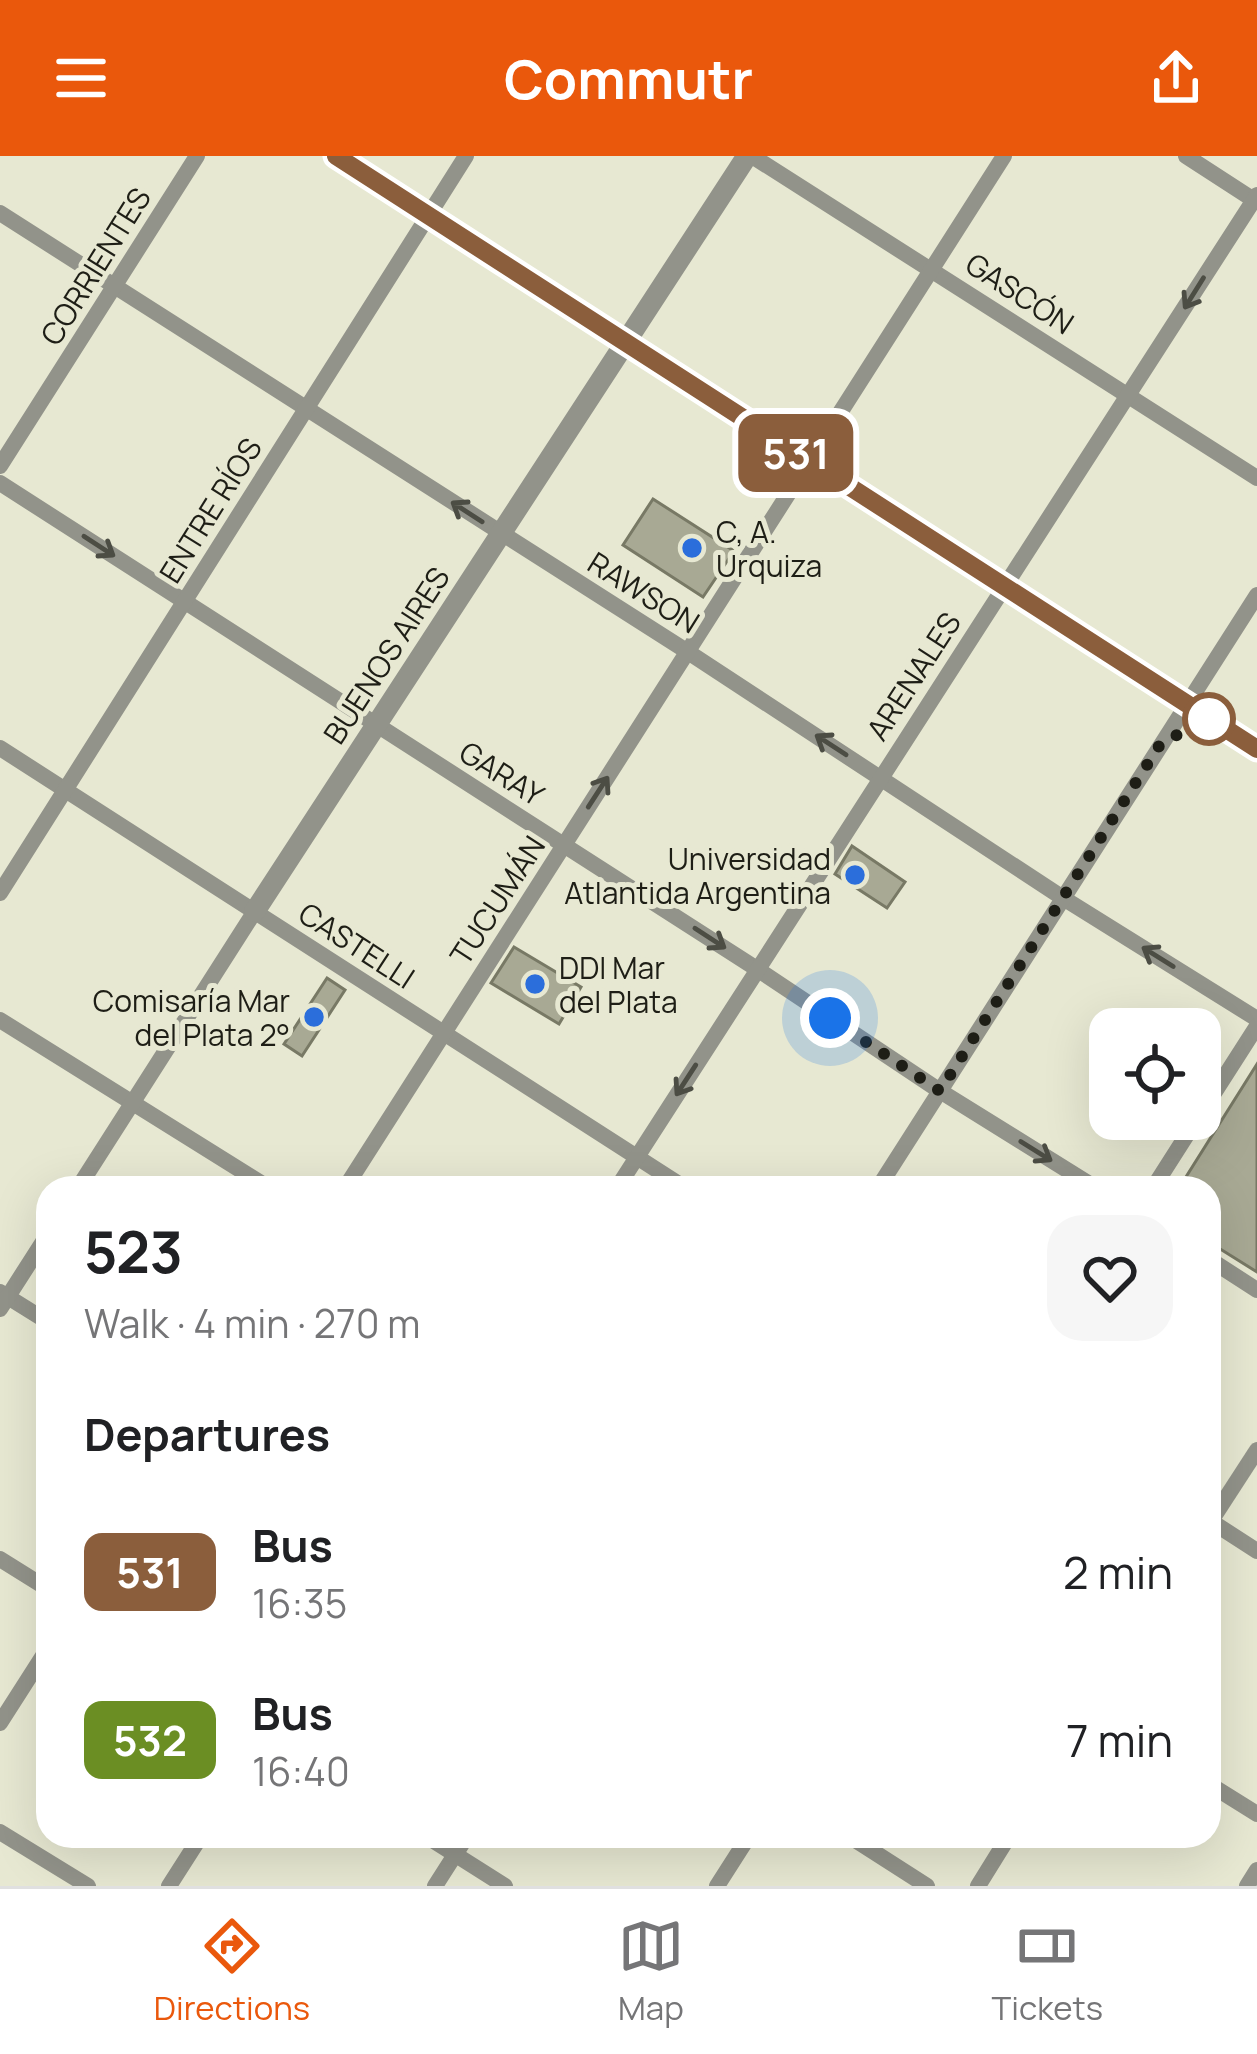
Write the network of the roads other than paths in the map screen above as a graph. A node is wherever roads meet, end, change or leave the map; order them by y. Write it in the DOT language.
graph roads {
  1 [pos="197,156"];
  2 [pos="336,156"];
  3 [pos="466,156"];
  4 [pos="750,156"];
  5 [pos="1004,156"];
  6 [pos="1186,156"];
  7 [pos="1256,198"];
  8 [pos="0,213"];
  9 [pos="428,214"];
  10 [pos="931,268"];
  11 [pos="114,286"];
  12 [pos="625,344"];
  13 [pos="1130,395"];
  14 [pos="306,408"];
  15 [pos="808,460"];
  16 [pos="0,466"];
  17 [pos="1257,478"];
  18 [pos="0,483"];
  19 [pos="501,534"];
  20 [pos="1002,586"];
  21 [pos="1257,595"];
  22 [pos="184,601"];
  23 [pos="688,652"];
  24 [pos="1186,704"];
  25 [pos="376,725"];
  26 [pos="0,748"];
  27 [pos="1257,749"];
  28 [pos="880,777"];
  29 [pos="65,789"];
  30 [pos="565,845"];
  31 [pos="0,892"];
  32 [pos="1063,898"];
  33 [pos="255,911"];
  34 [pos="758,969"];
  35 [pos="0,1020"];
  36 [pos="1257,1023"];
  37 [pos="445,1032"];
  38 [pos="1221,1081"];
  39 [pos="940,1091"];
  40 [pos="132,1103"];
  41 [pos="1184,1140"];
  42 [pos="637,1156"];
  43 [pos="85,1176"];
  44 [pos="250,1176"];
  45 [pos="353,1176"];
  46 [pos="624,1176"];
  47 [pos="667,1176"];
  48 [pos="886,1176"];
  49 [pos="1077,1176"];
  50 [pos="1161,1176"];
  51 [pos="36,1251"];
  52 [pos="1221,1267"];
  53 [pos="1257,1290"];
  54 [pos="3,1299"];
  55 [pos="36,1316"];
  56 [pos="1257,1450"];
  57 [pos="1221,1505"];
  58 [pos="1221,1529"];
  59 [pos="1257,1551"];
  60 [pos="0,1559"];
  61 [pos="36,1582"];
  62 [pos="36,1667"];
  63 [pos="0,1723"];
  64 [pos="1221,1792"];
  65 [pos="1257,1814"];
  66 [pos="0,1832"];
  67 [pos="193,1848"];
  68 [pos="445,1848"];
  69 [pos="459,1848"];
  70 [pos="741,1848"];
  71 [pos="868,1848"];
  72 [pos="1002,1848"];
  73 [pos="455,1855"];
  74 [pos="1257,1870"];
  75 [pos="88,1886"];
  76 [pos="169,1886"];
  77 [pos="435,1886"];
  78 [pos="505,1886"];
  79 [pos="717,1886"];
  80 [pos="927,1886"];
  81 [pos="978,1886"];
  82 [pos="1247,1886"];
  1 -- 11 [label="street, CORRIENTES"];
  2 -- 9 [label="street"];
  3 -- 9 [label="street, ENTRE RÍOS"];
  4 -- 10 [label="street, GASCÓN"];
  4 -- 12 [label="street, BUENOS AIRES"];
  5 -- 10 [label="street, TUCUMÁN"];
  6 -- 7 [label="street"];
  7 -- 13 [label="street, ARENALES, one-way"];
  8 -- 11 [label="street, RAWSON"];
  9 -- 12 [label="street"];
  9 -- 14 [label="street, ENTRE RÍOS"];
  10 -- 13 [label="street, GASCÓN"];
  10 -- 15 [label="street, TUCUMÁN"];
  11 -- 14 [label="street, RAWSON"];
  11 -- 16 [label="street, CORRIENTES"];
  12 -- 15 [label="street"];
  12 -- 19 [label="street, BUENOS AIRES"];
  13 -- 17 [label="street, GASCÓN"];
  13 -- 20 [label="street, ARENALES"];
  19 -- 14 [label="street, RAWSON, one-way"];
  14 -- 22 [label="street, ENTRE RÍOS"];
  15 -- 20 [label="street"];
  15 -- 23 [label="street, TUCUMÁN"];
  18 -- 22 [label="street, GARAY, one-way"];
  19 -- 23 [label="street, RAWSON"];
  19 -- 25 [label="street, BUENOS AIRES"];
  20 -- 24 [label="street"];
  20 -- 28 [label="street, ARENALES"];
  21 -- 24 [label="street"];
  22 -- 25 [label="street, GARAY"];
  22 -- 29 [label="street, ENTRE RÍOS"];
  28 -- 23 [label="street, RAWSON, one-way"];
  30 -- 23 [label="street, TUCUMÁN, one-way"];
  24 -- 27 [label="street"];
  24 -- 32 [label="street"];
  25 -- 30 [label="street, GARAY"];
  25 -- 33 [label="street, BUENOS AIRES"];
  26 -- 29 [label="street, CASTELLI"];
  28 -- 32 [label="street, RAWSON"];
  28 -- 34 [label="street, ARENALES"];
  29 -- 31 [label="street, ENTRE RÍOS"];
  29 -- 33 [label="street, CASTELLI"];
  30 -- 34 [label="street, GARAY, one-way"];
  30 -- 37 [label="street, TUCUMÁN"];
  36 -- 32 [label="street, RAWSON, one-way"];
  32 -- 39 [label="street"];
  33 -- 37 [label="street, CASTELLI"];
  33 -- 40 [label="street, BUENOS AIRES"];
  34 -- 39 [label="street, GARAY"];
  34 -- 42 [label="street, ARENALES, one-way"];
  35 -- 40 [label="street"];
  36 -- 38 [label="street"];
  37 -- 42 [label="street, CASTELLI"];
  37 -- 45 [label="street, TUCUMÁN"];
  39 -- 48 [label="street"];
  39 -- 49 [label="street, GARAY, one-way"];
  40 -- 43 [label="street, BUENOS AIRES"];
  40 -- 44 [label="street"];
  41 -- 50 [label="street"];
  42 -- 46 [label="street, ARENALES"];
  42 -- 47 [label="street, CASTELLI"];
  51 -- 54 [label="street"];
  52 -- 53 [label="street"];
  54 -- 55 [label="street"];
  56 -- 57 [label="street"];
  58 -- 59 [label="street"];
  60 -- 61 [label="street"];
  62 -- 63 [label="street"];
  64 -- 65 [label="street"];
  66 -- 75 [label="street"];
  67 -- 76 [label="street"];
  68 -- 73 [label="street"];
  69 -- 73 [label="street"];
  70 -- 79 [label="street"];
  71 -- 80 [label="street"];
  72 -- 81 [label="street"];
  73 -- 77 [label="street"];
  73 -- 78 [label="street"];
  74 -- 82 [label="street"];
}
